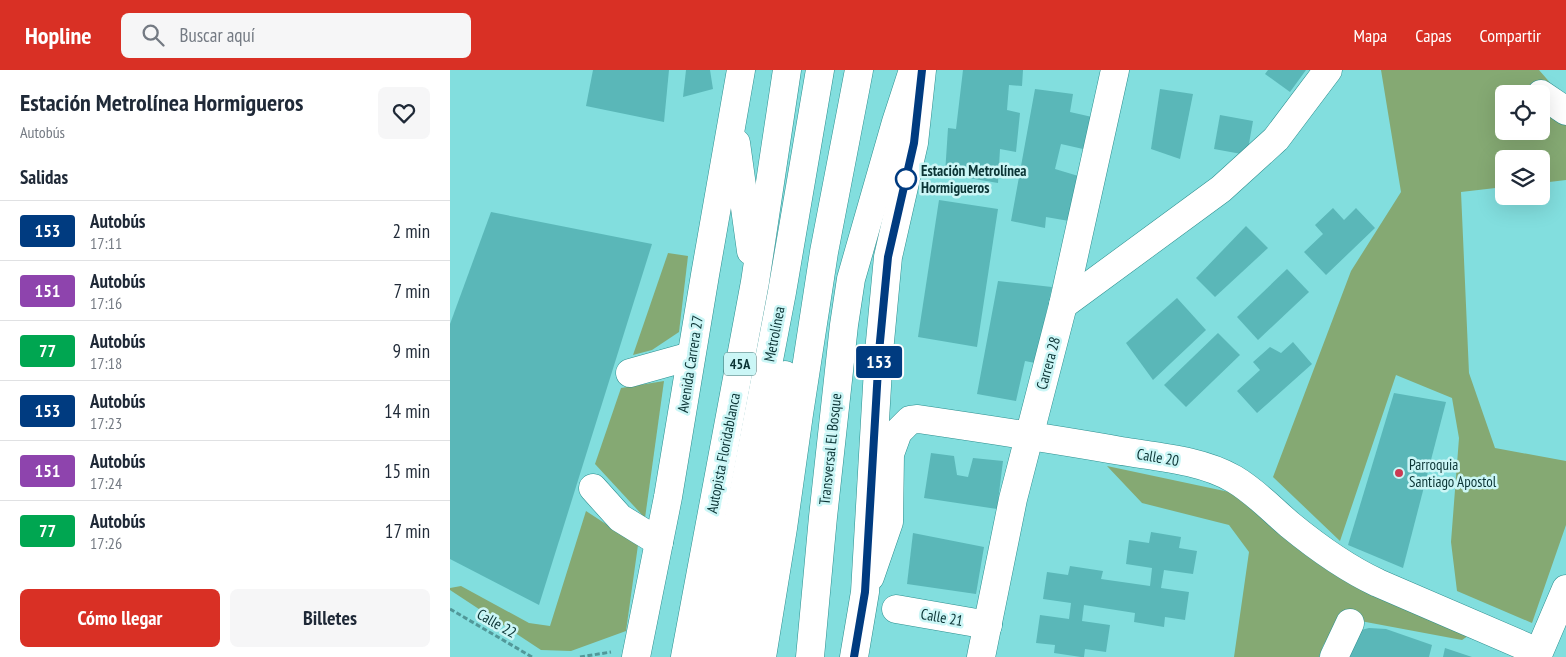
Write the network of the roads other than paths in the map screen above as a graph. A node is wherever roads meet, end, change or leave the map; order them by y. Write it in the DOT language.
graph roads {
  1 [pos="741,70"];
  2 [pos="787,70"];
  3 [pos="820,70"];
  4 [pos="838,70"];
  5 [pos="859,70"];
  6 [pos="875,70"];
  7 [pos="914,70"];
  8 [pos="922,70"];
  9 [pos="1115,70"];
  10 [pos="1328,70"];
  11 [pos="1550,100"];
  12 [pos="1566,111"];
  13 [pos="732,117"];
  14 [pos="846,142"];
  15 [pos="755,282"];
  16 [pos="1063,305"];
  17 [pos="692,356"];
  18 [pos="630,373"];
  19 [pos="1029,435"];
  20 [pos="593,488"];
  21 [pos="659,542"];
  22 [pos="1566,588"];
  23 [pos="865,592"];
  24 [pos="896,609"];
  25 [pos="1350,623"];
  26 [pos="988,625"];
  27 [pos="635,654"];
  28 [pos="1538,655"];
  29 [pos="685,657"];
  30 [pos="712,657"];
  31 [pos="736,657"];
  32 [pos="762,657"];
  33 [pos="810,657"];
  34 [pos="854,657"];
  35 [pos="981,657"];
  36 [pos="1334,657"];
  1 -- 13 [label="main road, Avenida Carrera 27"];
  2 -- 15 [label="main road, Autopista Floridablanca / 45A"];
  3 -- 30 [label="main road, Metrolínea"];
  4 -- 31 [label="main road, Metrolínea"];
  5 -- 14 [label="main road"];
  6 -- 14 [label="main road"];
  7 -- 33 [label="main road, Transversal El Bosque"];
  8 -- 23 [label="main road"];
  9 -- 16 [label="main road, Carrera 28"];
  10 -- 16 [label="main road"];
  11 -- 12 [label="main road"];
  13 -- 15 [label="main road"];
  13 -- 17 [label="main road, Avenida Carrera 27"];
  14 -- 32 [label="main road"];
  15 -- 29 [label="main road, Autopista Floridablanca / 45A"];
  16 -- 19 [label="main road, Carrera 28"];
  17 -- 18 [label="main road"];
  17 -- 21 [label="main road, Avenida Carrera 27"];
  19 -- 23 [label="main road, Calle 20"];
  19 -- 26 [label="main road, Carrera 28"];
  19 -- 28 [label="main road, Calle 20"];
  20 -- 21 [label="main road"];
  21 -- 27 [label="main road, Avenida Carrera 27"];
  22 -- 28 [label="main road"];
  23 -- 34 [label="main road"];
  24 -- 26 [label="main road, Calle 21"];
  25 -- 36 [label="main road"];
  26 -- 35 [label="main road, Carrera 28"];
}
